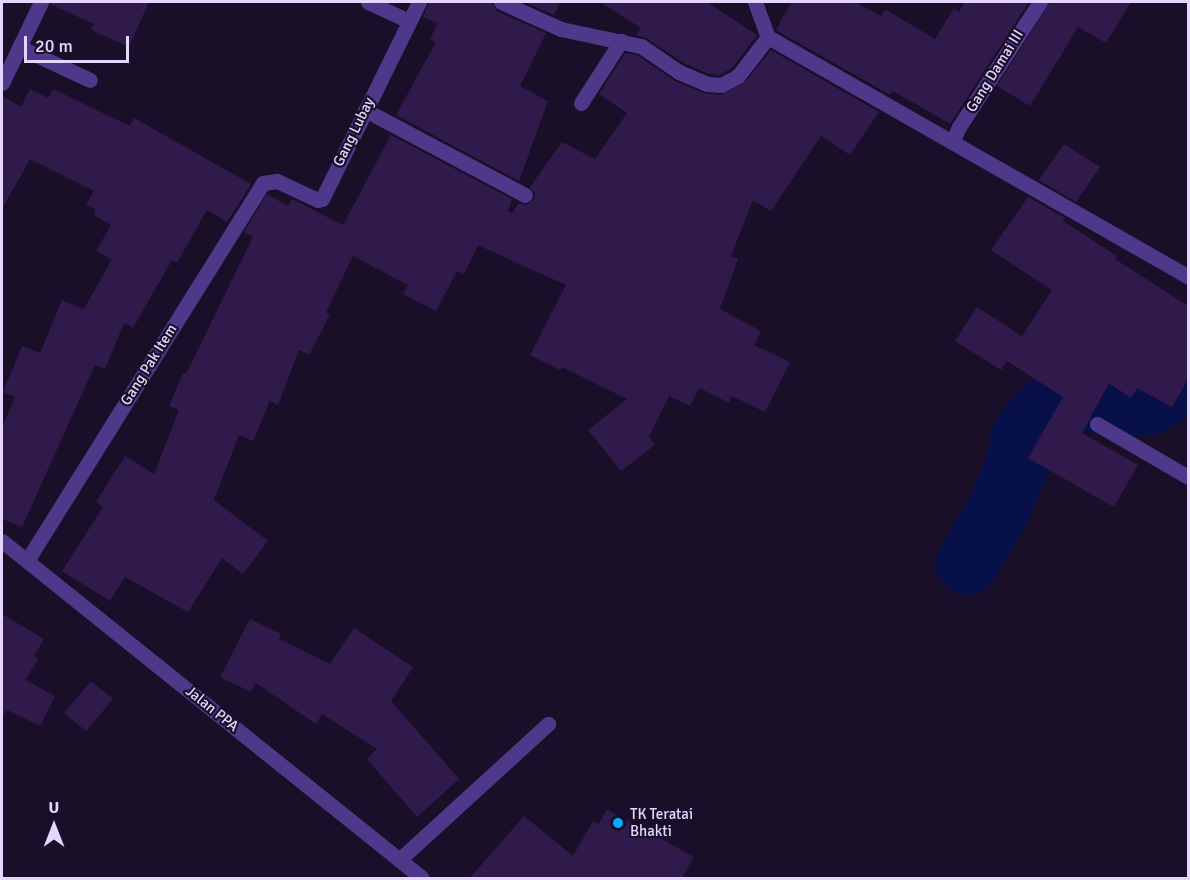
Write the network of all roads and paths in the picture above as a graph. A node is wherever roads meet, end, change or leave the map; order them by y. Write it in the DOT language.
graph roads {
  1 [pos="40,2"];
  2 [pos="368,2"];
  3 [pos="419,2"];
  4 [pos="501,2"];
  5 [pos="755,2"];
  6 [pos="1040,2"];
  7 [pos="409,21"];
  8 [pos="768,37"];
  9 [pos="621,41"];
  10 [pos="20,48"];
  11 [pos="90,80"];
  12 [pos="2,83"];
  13 [pos="581,103"];
  14 [pos="365,110"];
  15 [pos="952,142"];
  16 [pos="277,181"];
  17 [pos="525,195"];
  18 [pos="1188,277"];
  19 [pos="1097,424"];
  20 [pos="1188,477"];
  21 [pos="2,541"];
  22 [pos="28,559"];
  23 [pos="548,724"];
  24 [pos="399,860"];
  25 [pos="422,879"];
  1 -- 10 [label="street"];
  2 -- 7 [label="street"];
  3 -- 7 [label="street, Gang Lubay"];
  4 -- 9 [label="street"];
  5 -- 8 [label="street"];
  6 -- 15 [label="street, Gang Damai III"];
  7 -- 14 [label="street, Gang Lubay"];
  8 -- 9 [label="street"];
  8 -- 15 [label="street"];
  9 -- 13 [label="street"];
  10 -- 11 [label="street"];
  10 -- 12 [label="street"];
  14 -- 16 [label="street, Gang Lubay"];
  14 -- 17 [label="street"];
  15 -- 18 [label="street"];
  16 -- 22 [label="street, Gang Pak Item"];
  19 -- 20 [label="street"];
  21 -- 22 [label="street, Jalan PPA"];
  22 -- 24 [label="street, Jalan PPA"];
  23 -- 24 [label="street"];
  24 -- 25 [label="street, Jalan PPA"];
}
